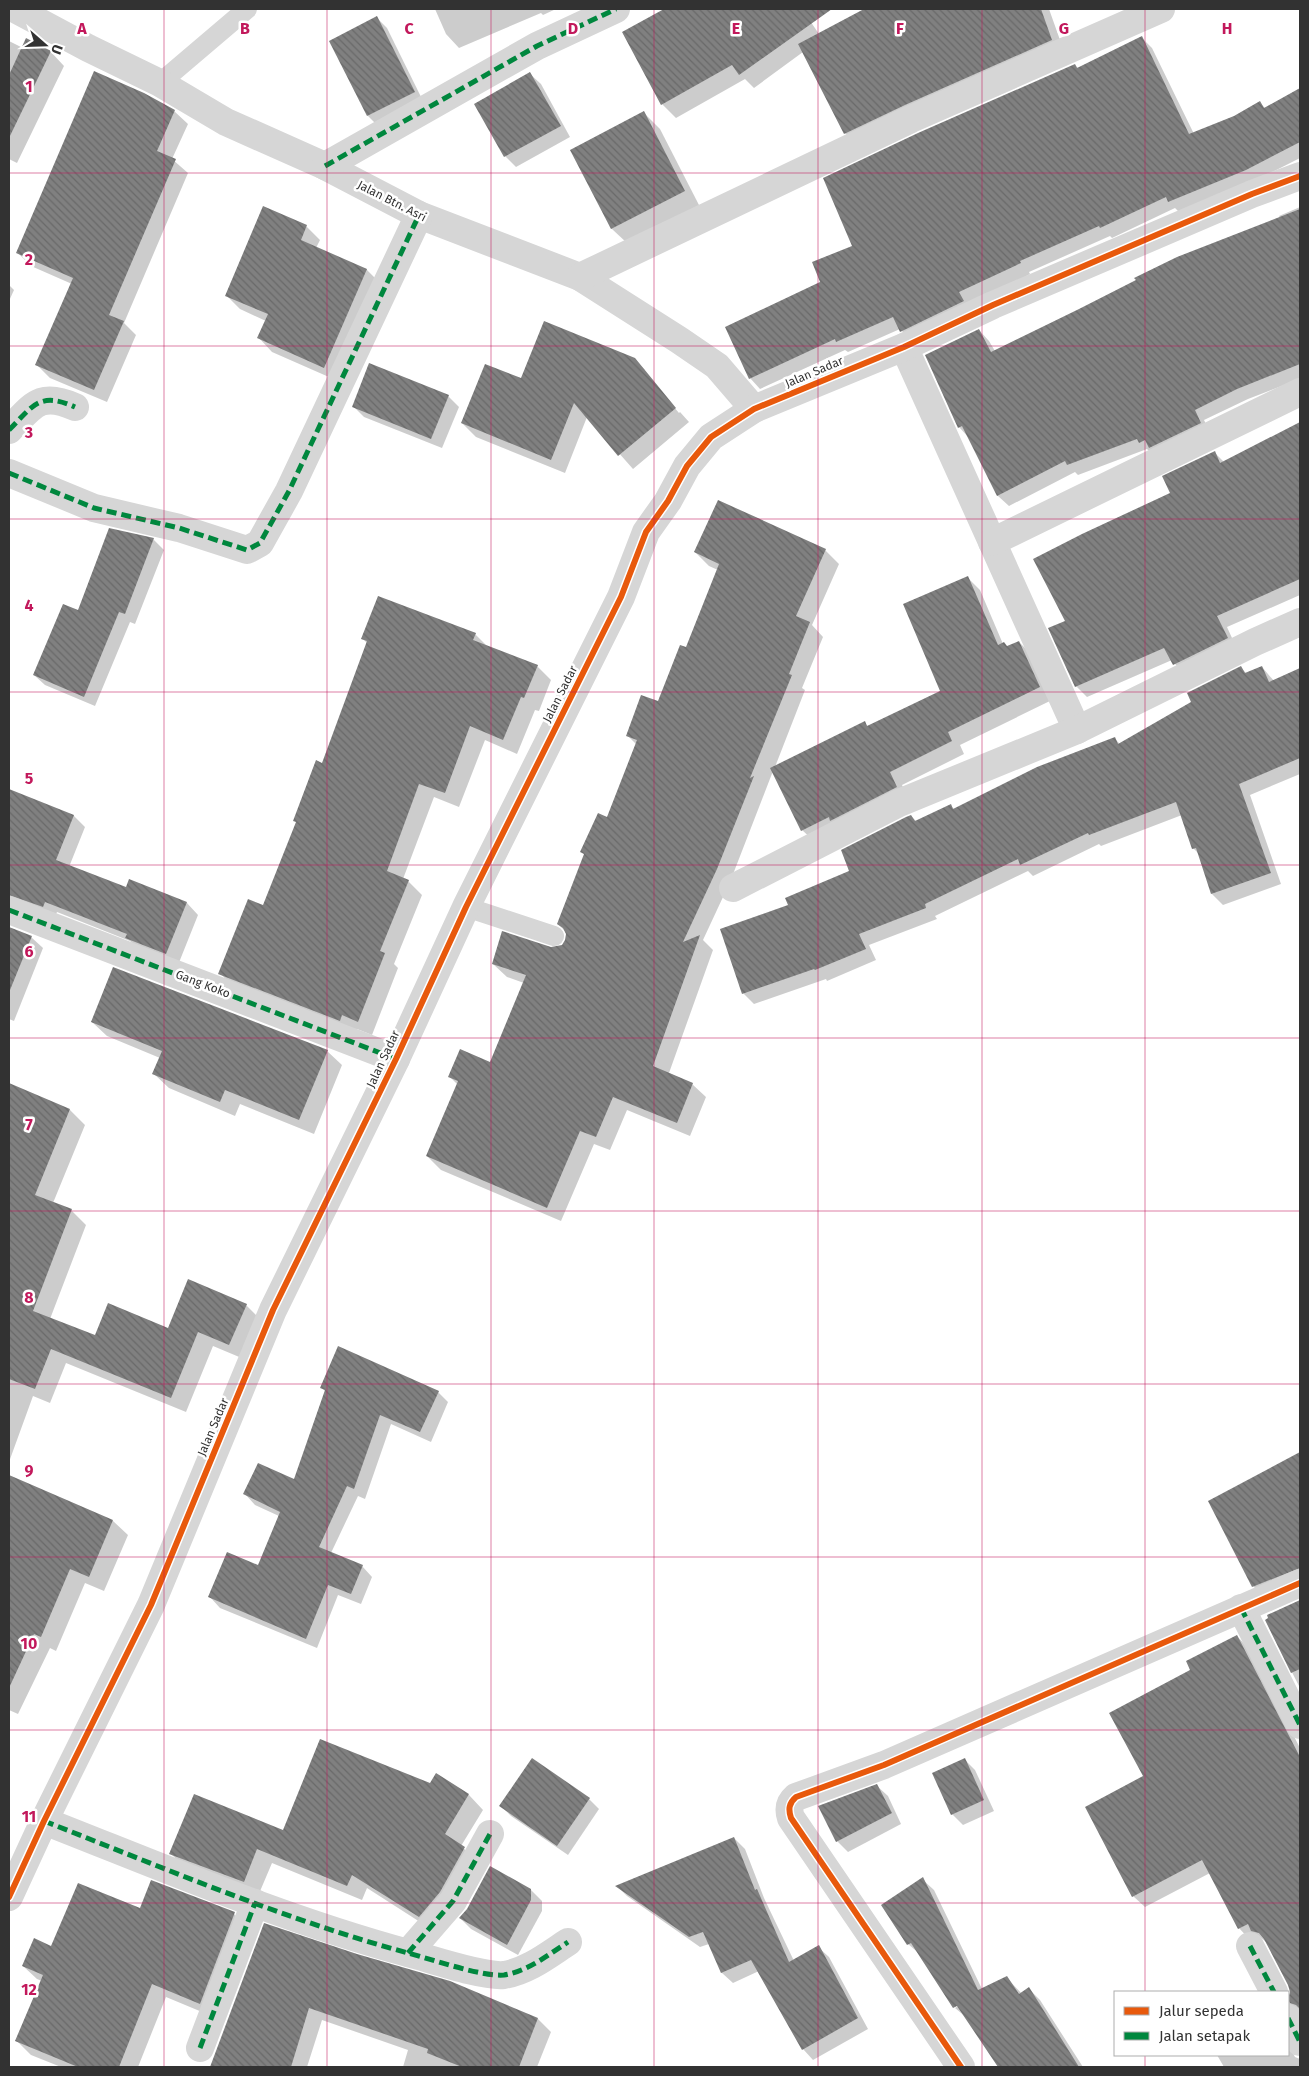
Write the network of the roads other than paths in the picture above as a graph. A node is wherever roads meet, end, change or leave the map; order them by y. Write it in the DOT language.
graph roads {
  1 [pos="15,9"];
  2 [pos="247,9"];
  3 [pos="616,9"];
  4 [pos="1161,9"];
  5 [pos="160,83"];
  6 [pos="325,166"];
  7 [pos="1300,176"];
  8 [pos="419,215"];
  9 [pos="580,277"];
  10 [pos="904,347"];
  11 [pos="1300,392"];
  12 [pos="75,407"];
  13 [pos="754,409"];
  14 [pos="9,430"];
  15 [pos="9,473"];
  16 [pos="992,542"];
  17 [pos="1300,622"];
  18 [pos="1077,730"];
  19 [pos="733,888"];
  20 [pos="466,907"];
  21 [pos="9,910"];
  22 [pos="554,936"];
  23 [pos="396,1059"];
  24 [pos="1300,1583"];
  25 [pos="1241,1608"];
  26 [pos="1300,1725"];
  27 [pos="44,1821"];
  28 [pos="490,1834"];
  29 [pos="9,1897"];
  30 [pos="255,1903"];
  31 [pos="568,1942"];
  32 [pos="1250,1946"];
  33 [pos="408,1953"];
  34 [pos="1273,1991"];
  35 [pos="1289,2020"];
  36 [pos="1300,2042"];
  37 [pos="200,2048"];
  38 [pos="961,2067"];
  1 -- 5 [label="street, Jalan Btn. Asri"];
  2 -- 5 [label="lane"];
  3 -- 6 [label="street"];
  4 -- 9 [label="street"];
  5 -- 6 [label="street, Jalan Btn. Asri"];
  6 -- 8 [label="street, Jalan Btn. Asri"];
  7 -- 10 [label="street, Jalan Sadar"];
  8 -- 9 [label="street, Jalan Btn. Asri"];
  8 -- 15 [label="street"];
  9 -- 13 [label="street, Jalan Btn. Asri"];
  10 -- 13 [label="street, Jalan Sadar"];
  10 -- 16 [label="street"];
  11 -- 16 [label="street"];
  12 -- 14 [label="street"];
  13 -- 20 [label="street, Jalan Sadar"];
  16 -- 18 [label="street"];
  17 -- 18 [label="street"];
  18 -- 19 [label="street"];
  20 -- 22 [label="lane"];
  20 -- 23 [label="street, Jalan Sadar"];
  21 -- 23 [label="street, Gang Koko"];
  23 -- 27 [label="street, Jalan Sadar"];
  24 -- 25 [label="street"];
  25 -- 26 [label="street"];
  25 -- 38 [label="street"];
  27 -- 29 [label="street, Jalan Sadar"];
  27 -- 30 [label="street"];
  28 -- 33 [label="street"];
  30 -- 33 [label="street"];
  30 -- 37 [label="street"];
  31 -- 33 [label="street"];
  32 -- 34 [label="street"];
  35 -- 36 [label="street"];
}
